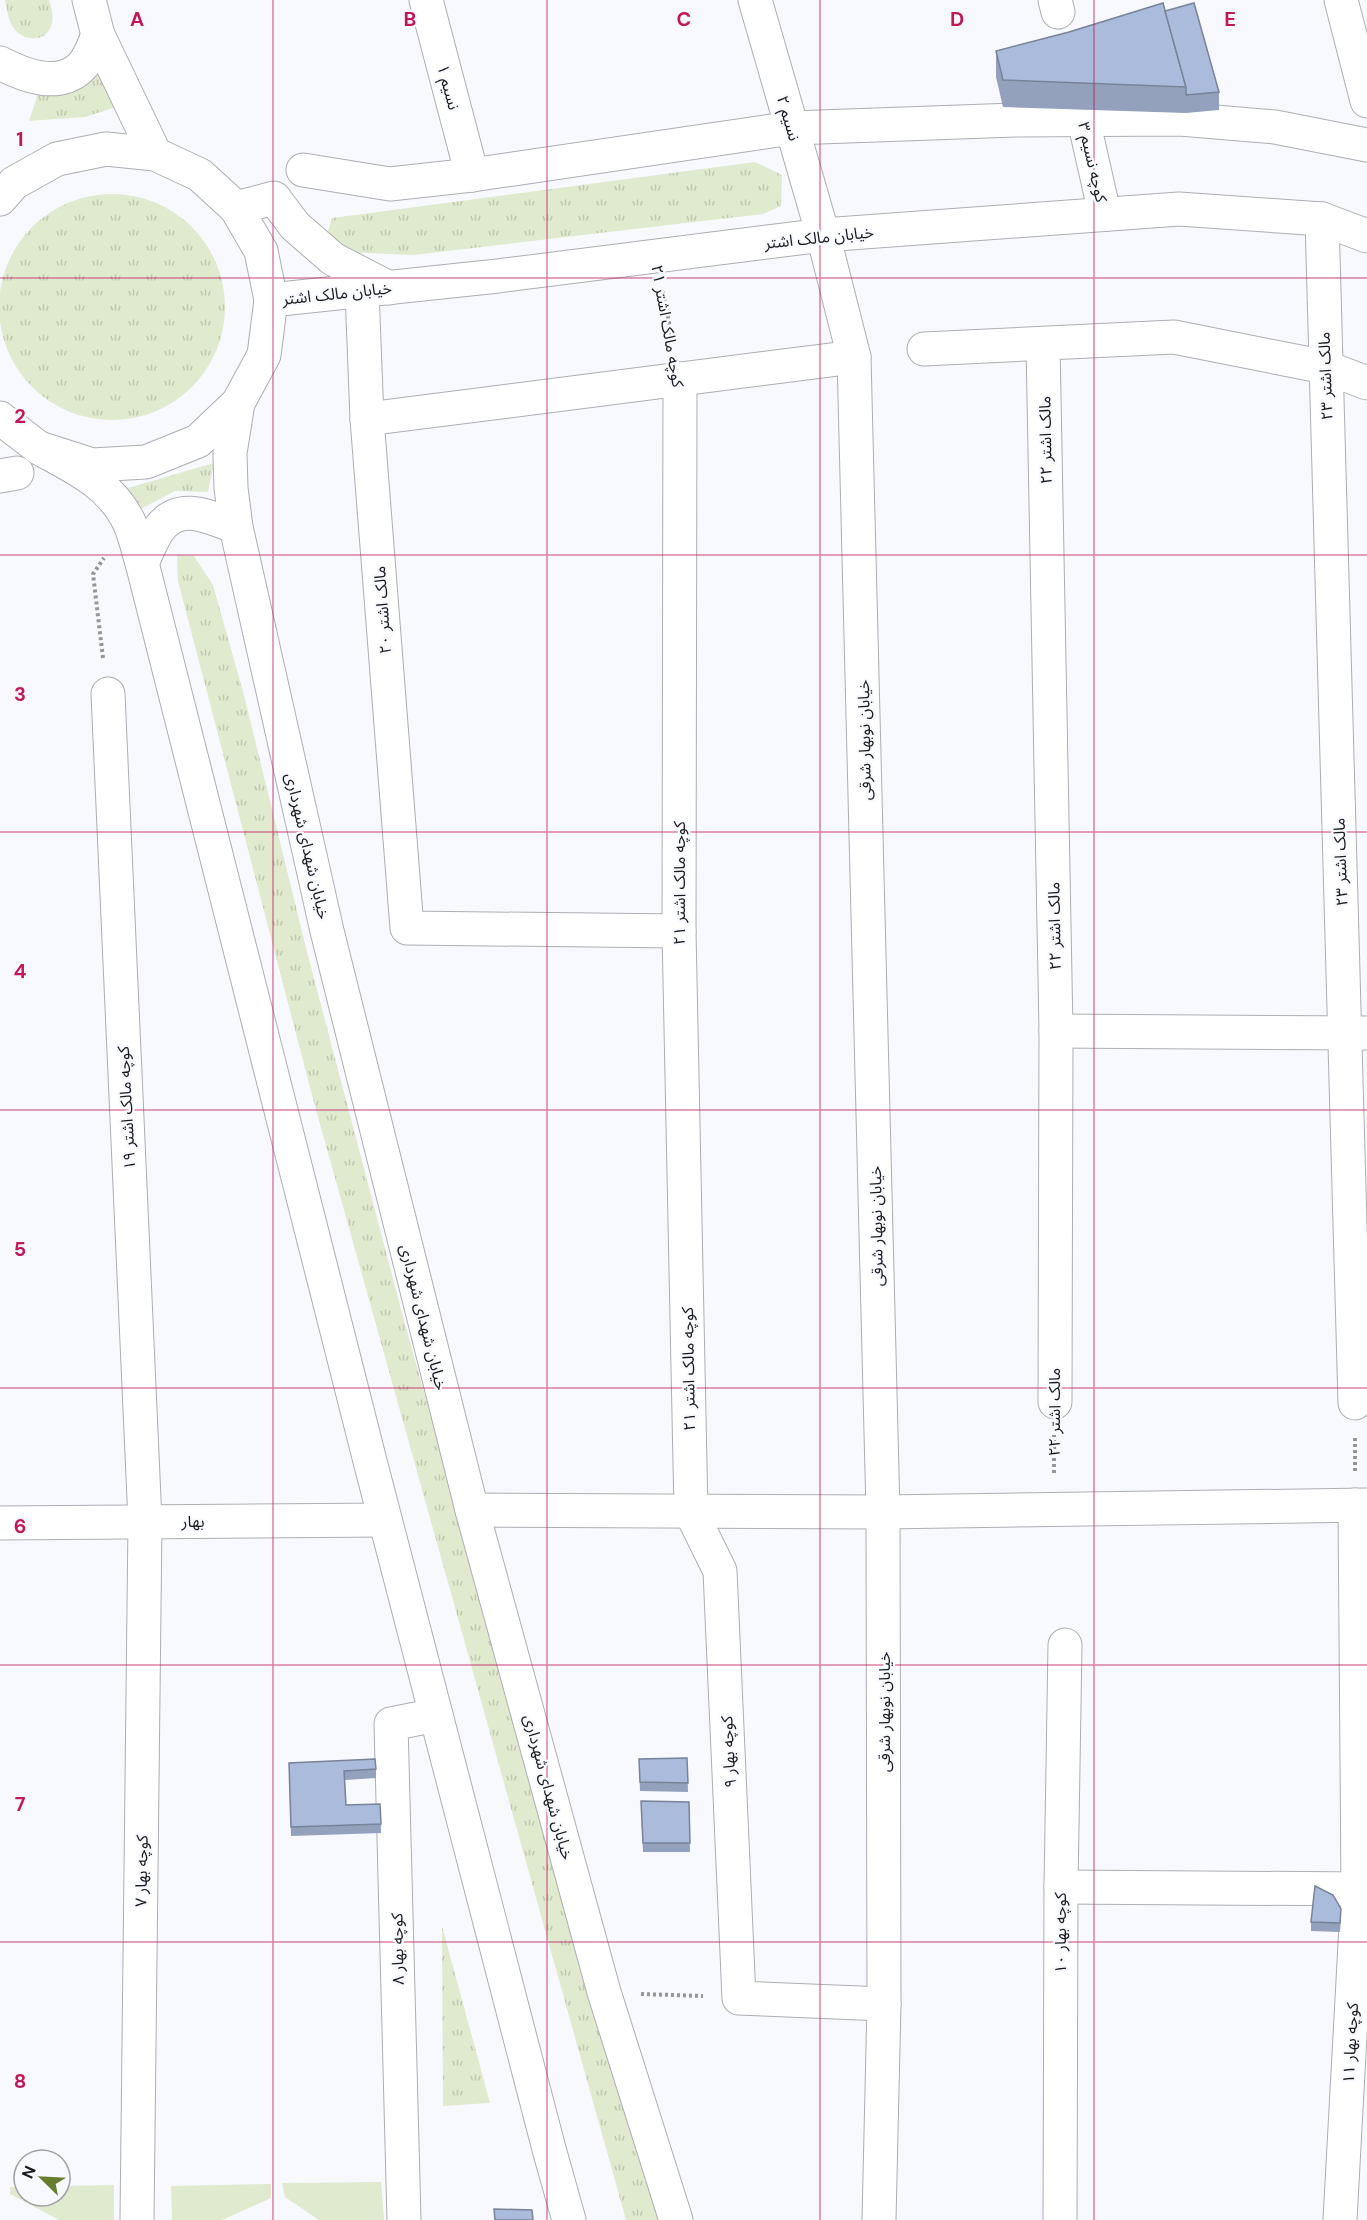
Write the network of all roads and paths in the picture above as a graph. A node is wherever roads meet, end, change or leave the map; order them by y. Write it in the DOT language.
graph roads {
  1 [pos="89,0"];
  2 [pos="426,0"];
  3 [pos="754,0"];
  4 [pos="1341,0"];
  5 [pos="98,35"];
  6 [pos="0,63"];
  7 [pos="1363,66"];
  8 [pos="1367,101"];
  9 [pos="1082,115"];
  10 [pos="792,128"];
  11 [pos="1367,145"];
  12 [pos="155,154"];
  13 [pos="303,170"];
  14 [pos="472,175"];
  15 [pos="0,199"];
  16 [pos="236,208"];
  17 [pos="1105,215"];
  18 [pos="1322,219"];
  19 [pos="823,236"];
  20 [pos="1367,236"];
  21 [pos="656,257"];
  22 [pos="375,289"];
  23 [pos="271,300"];
  24 [pos="1043,344"];
  25 [pos="924,350"];
  26 [pos="854,357"];
  27 [pos="1325,368"];
  28 [pos="680,379"];
  29 [pos="1367,383"];
  30 [pos="238,403"];
  31 [pos="0,418"];
  32 [pos="367,419"];
  33 [pos="39,448"];
  34 [pos="129,522"];
  35 [pos="236,527"];
  36 [pos="142,563"];
  37 [pos="108,694"];
  38 [pos="679,931"];
  39 [pos="1056,1031"];
  40 [pos="1356,1033"];
  41 [pos="1054,1402"];
  42 [pos="1355,1403"];
  43 [pos="1361,1505"];
  44 [pos="1054,1509"];
  45 [pos="472,1510"];
  46 [pos="691,1512"];
  47 [pos="884,1512"];
  48 [pos="385,1520"];
  49 [pos="145,1521"];
  50 [pos="0,1523"];
  51 [pos="1065,1645"];
  52 [pos="436,1715"];
  53 [pos="1061,1887"];
  54 [pos="1363,1889"];
  55 [pos="604,1992"];
  56 [pos="739,1998"];
  57 [pos="884,2004"];
  58 [pos="137,2220"];
  59 [pos="404,2220"];
  60 [pos="569,2220"];
  61 [pos="676,2220"];
  62 [pos="879,2220"];
  63 [pos="1060,2220"];
  64 [pos="1340,2220"];
  1 -- 5 [label="street"];
  2 -- 14 [label="street, نسیم ۱"];
  3 -- 10 [label="street, نسیم ۲"];
  4 -- 7 [label="street"];
  5 -- 6 [label="street"];
  5 -- 12 [label="street"];
  7 -- 8 [label="street"];
  9 -- 10 [label="street"];
  9 -- 11 [label="street"];
  9 -- 17 [label="street, کوچه نسیم ۳"];
  10 -- 14 [label="street"];
  10 -- 19 [label="street, نسیم ۲"];
  12 -- 15 [label="street"];
  12 -- 16 [label="street"];
  13 -- 14 [label="street"];
  16 -- 22 [label="street"];
  16 -- 23 [label="street"];
  17 -- 18 [label="street, خیابان مالک اشتر"];
  17 -- 19 [label="street, خیابان مالک اشتر"];
  18 -- 20 [label="street, خیابان مالک اشتر"];
  18 -- 27 [label="street, مالک اشتر ۲۳"];
  19 -- 21 [label="street, خیابان مالک اشتر"];
  19 -- 26 [label="street, خیابان نوبهار شرقی"];
  21 -- 22 [label="street, خیابان مالک اشتر"];
  21 -- 28 [label="path, کوچه مالک اشتر ۲۱"];
  22 -- 23 [label="street, خیابان مالک اشتر"];
  22 -- 32 [label="street, مالک اشتر ۲۰"];
  23 -- 30 [label="street"];
  24 -- 25 [label="street"];
  24 -- 27 [label="street"];
  24 -- 39 [label="street, مالک اشتر ۲۲"];
  26 -- 28 [label="street"];
  26 -- 47 [label="street, خیابان نوبهار شرقی"];
  27 -- 29 [label="street"];
  27 -- 40 [label="street, مالک اشتر ۲۳"];
  28 -- 32 [label="street"];
  28 -- 38 [label="street, کوچه مالک اشتر ۲۱"];
  30 -- 33 [label="street"];
  30 -- 35 [label="street, خیابان شهدای شهرداری"];
  31 -- 33 [label="street"];
  32 -- 38 [label="street, مالک اشتر ۲۰"];
  33 -- 34 [label="street"];
  34 -- 36 [label="street"];
  34 -- 37 [label="path"];
  35 -- 36 [label="street"];
  35 -- 45 [label="street, خیابان شهدای شهرداری"];
  36 -- 48 [label="street"];
  37 -- 49 [label="street, کوچه مالک اشتر ۱۹"];
  38 -- 46 [label="street, کوچه مالک اشتر ۲۱"];
  39 -- 40 [label="street"];
  39 -- 41 [label="street, مالک اشتر ۲۲"];
  40 -- 42 [label="street, مالک اشتر ۲۳"];
  41 -- 44 [label="path, مالک اشتر ۲۲"];
  42 -- 43 [label="path"];
  43 -- 44 [label="street"];
  43 -- 54 [label="street, کوچه بهار ۱۱"];
  44 -- 47 [label="street"];
  45 -- 46 [label="street"];
  45 -- 55 [label="street, خیابان شهدای شهرداری"];
  46 -- 47 [label="street"];
  46 -- 56 [label="street, کوچه بهار ۹"];
  47 -- 57 [label="street, خیابان نوبهار شرقی"];
  48 -- 49 [label="street, بهار"];
  48 -- 52 [label="street"];
  49 -- 50 [label="street, بهار"];
  49 -- 58 [label="street, کوچه بهار ۷"];
  51 -- 53 [label="street, کوچه بهار ۱۰"];
  52 -- 59 [label="street, کوچه بهار ۸"];
  52 -- 60 [label="street"];
  53 -- 54 [label="street"];
  53 -- 63 [label="street, کوچه بهار ۱۰"];
  54 -- 64 [label="street, کوچه بهار ۱۱"];
  55 -- 56 [label="path"];
  55 -- 61 [label="street, خیابان شهدای شهرداری"];
  56 -- 57 [label="street"];
  57 -- 62 [label="street, خیابان نوبهار شرقی"];
}
